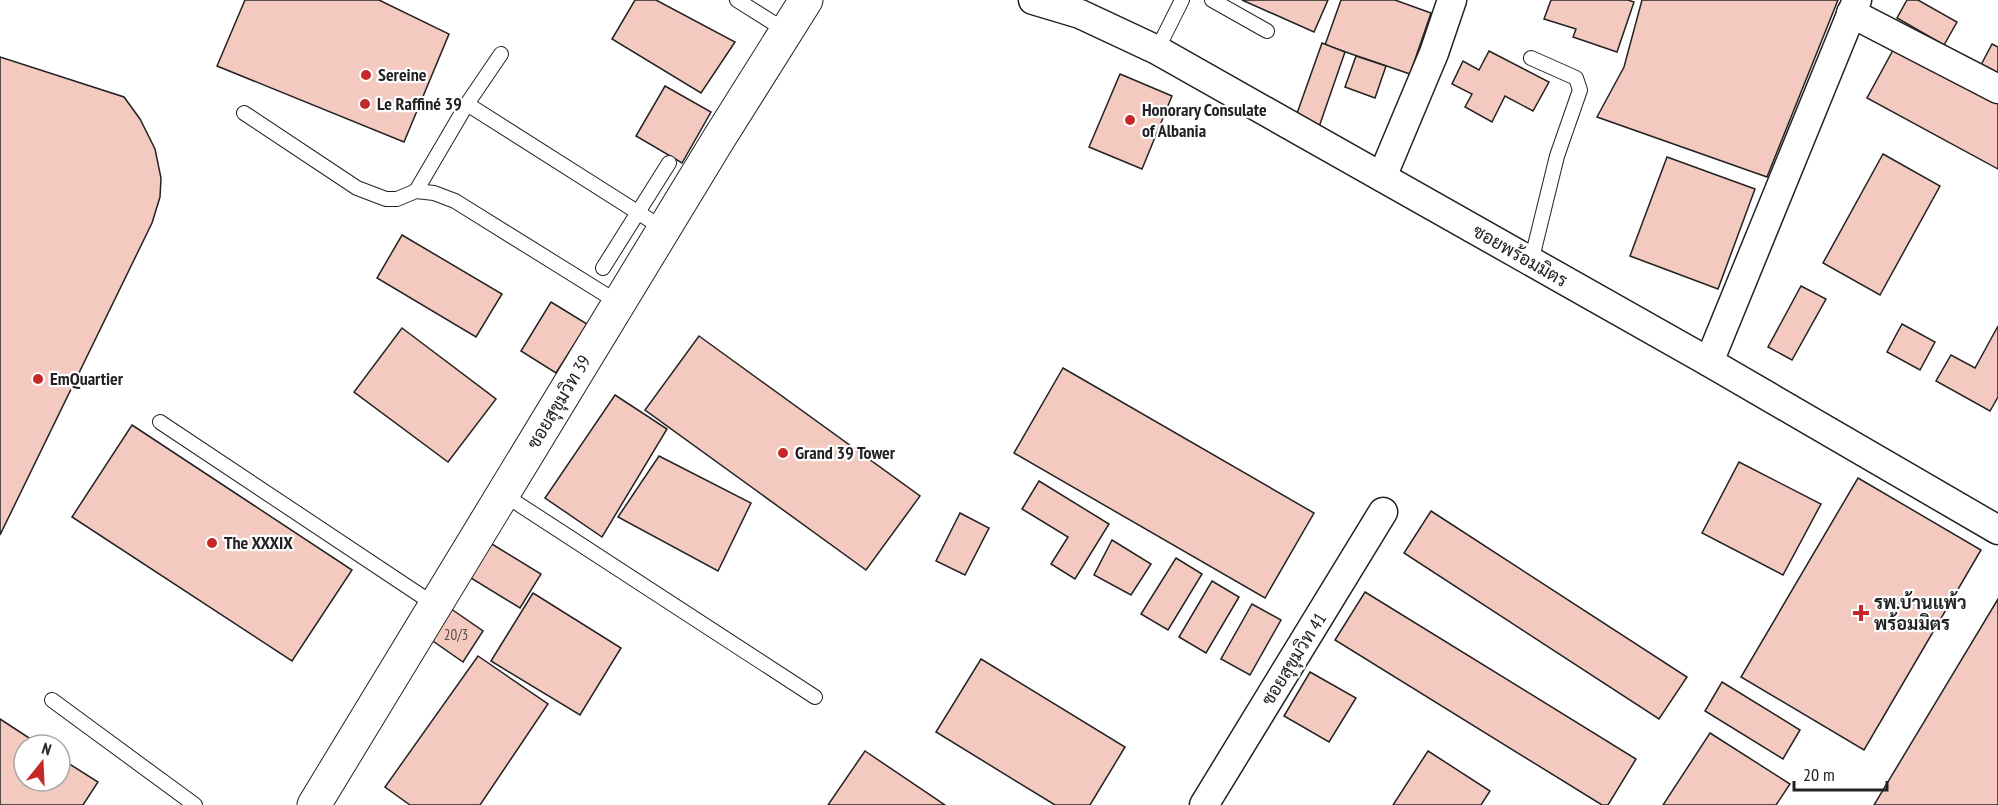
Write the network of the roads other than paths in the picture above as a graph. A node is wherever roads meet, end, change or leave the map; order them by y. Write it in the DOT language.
graph roads {
  1 [pos="737,0"];
  2 [pos="806,0"];
  3 [pos="1033,0"];
  4 [pos="1182,0"];
  5 [pos="1212,0"];
  6 [pos="1452,0"];
  7 [pos="1854,7"];
  8 [pos="1267,30"];
  9 [pos="786,32"];
  10 [pos="1157,50"];
  11 [pos="501,54"];
  12 [pos="1531,58"];
  13 [pos="1998,89"];
  14 [pos="467,104"];
  15 [pos="244,113"];
  16 [pos="669,163"];
  17 [pos="1382,177"];
  18 [pos="416,191"];
  19 [pos="651,220"];
  20 [pos="1531,262"];
  21 [pos="603,268"];
  22 [pos="619,303"];
  23 [pos="1709,362"];
  24 [pos="160,422"];
  25 [pos="503,494"];
  26 [pos="1383,512"];
  27 [pos="1998,530"];
  28 [pos="435,605"];
  29 [pos="815,697"];
  30 [pos="52,700"];
  31 [pos="195,805"];
  32 [pos="314,805"];
  33 [pos="1204,805"];
  1 -- 9 [label="lane"];
  2 -- 9 [label="street, ซอยสุขุมวิท 39"];
  3 -- 10 [label="street, ซอยพร้อมมิตร"];
  4 -- 10 [label="lane"];
  5 -- 8 [label="lane"];
  6 -- 17 [label="street"];
  7 -- 13 [label="street"];
  7 -- 23 [label="street"];
  9 -- 19 [label="street, ซอยสุขุมวิท 39"];
  10 -- 17 [label="street, ซอยพร้อมมิตร"];
  11 -- 14 [label="lane"];
  12 -- 20 [label="lane"];
  14 -- 18 [label="lane"];
  14 -- 19 [label="lane"];
  15 -- 18 [label="lane"];
  16 -- 19 [label="lane"];
  17 -- 20 [label="street, ซอยพร้อมมิตร"];
  18 -- 22 [label="lane"];
  19 -- 21 [label="lane"];
  19 -- 22 [label="street, ซอยสุขุมวิท 39"];
  20 -- 23 [label="street, ซอยพร้อมมิตร"];
  22 -- 25 [label="street, ซอยสุขุมวิท 39"];
  23 -- 27 [label="street, ซอยพร้อมมิตร"];
  24 -- 28 [label="lane"];
  25 -- 28 [label="street, ซอยสุขุมวิท 39"];
  25 -- 29 [label="lane"];
  26 -- 33 [label="street, ซอยสุขุมวิท 41"];
  28 -- 32 [label="street, ซอยสุขุมวิท 39"];
  30 -- 31 [label="lane"];
}
